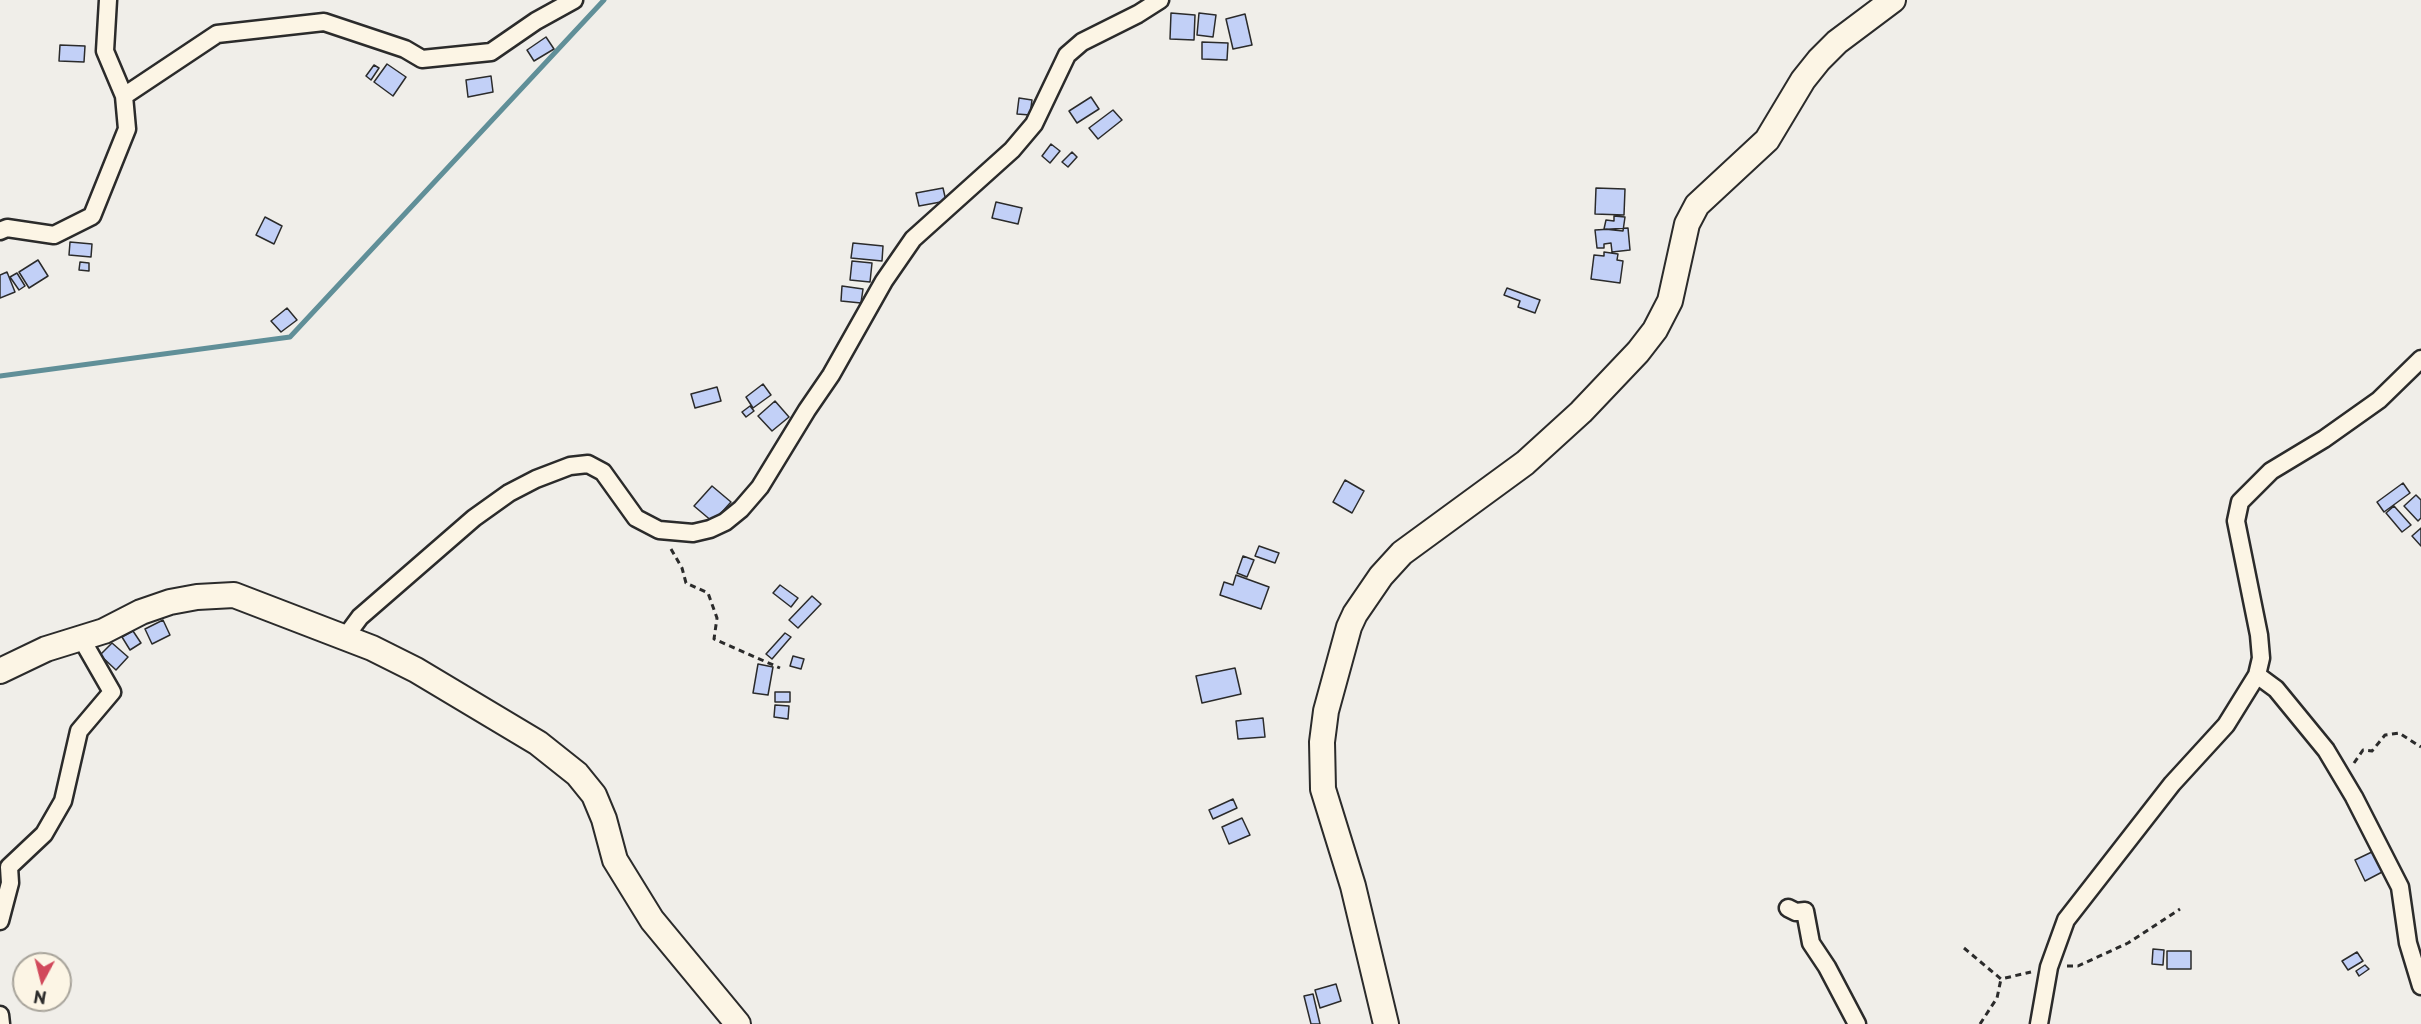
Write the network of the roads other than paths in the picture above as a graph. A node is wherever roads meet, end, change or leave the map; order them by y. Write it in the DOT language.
graph roads {
  1 [pos="108,0"];
  2 [pos="574,0"];
  3 [pos="1160,0"];
  4 [pos="1893,0"];
  5 [pos="124,96"];
  6 [pos="0,231"];
  7 [pos="2421,360"];
  8 [pos="346,636"];
  9 [pos="81,638"];
  10 [pos="0,671"];
  11 [pos="2258,675"];
  12 [pos="1788,908"];
  13 [pos="0,921"];
  14 [pos="2421,986"];
  15 [pos="0,1015"];
  16 [pos="1,1024"];
  17 [pos="738,1024"];
  18 [pos="1386,1024"];
  19 [pos="1857,1024"];
  20 [pos="2039,1024"];
  1 -- 5 [label="street"];
  2 -- 5 [label="street"];
  3 -- 8 [label="street"];
  4 -- 18 [label="main road"];
  5 -- 6 [label="street"];
  7 -- 11 [label="street"];
  8 -- 9 [label="main road"];
  8 -- 17 [label="main road"];
  9 -- 10 [label="main road"];
  9 -- 13 [label="street"];
  11 -- 14 [label="street"];
  11 -- 20 [label="street"];
  12 -- 19 [label="street"];
  15 -- 16 [label="street"];
}
